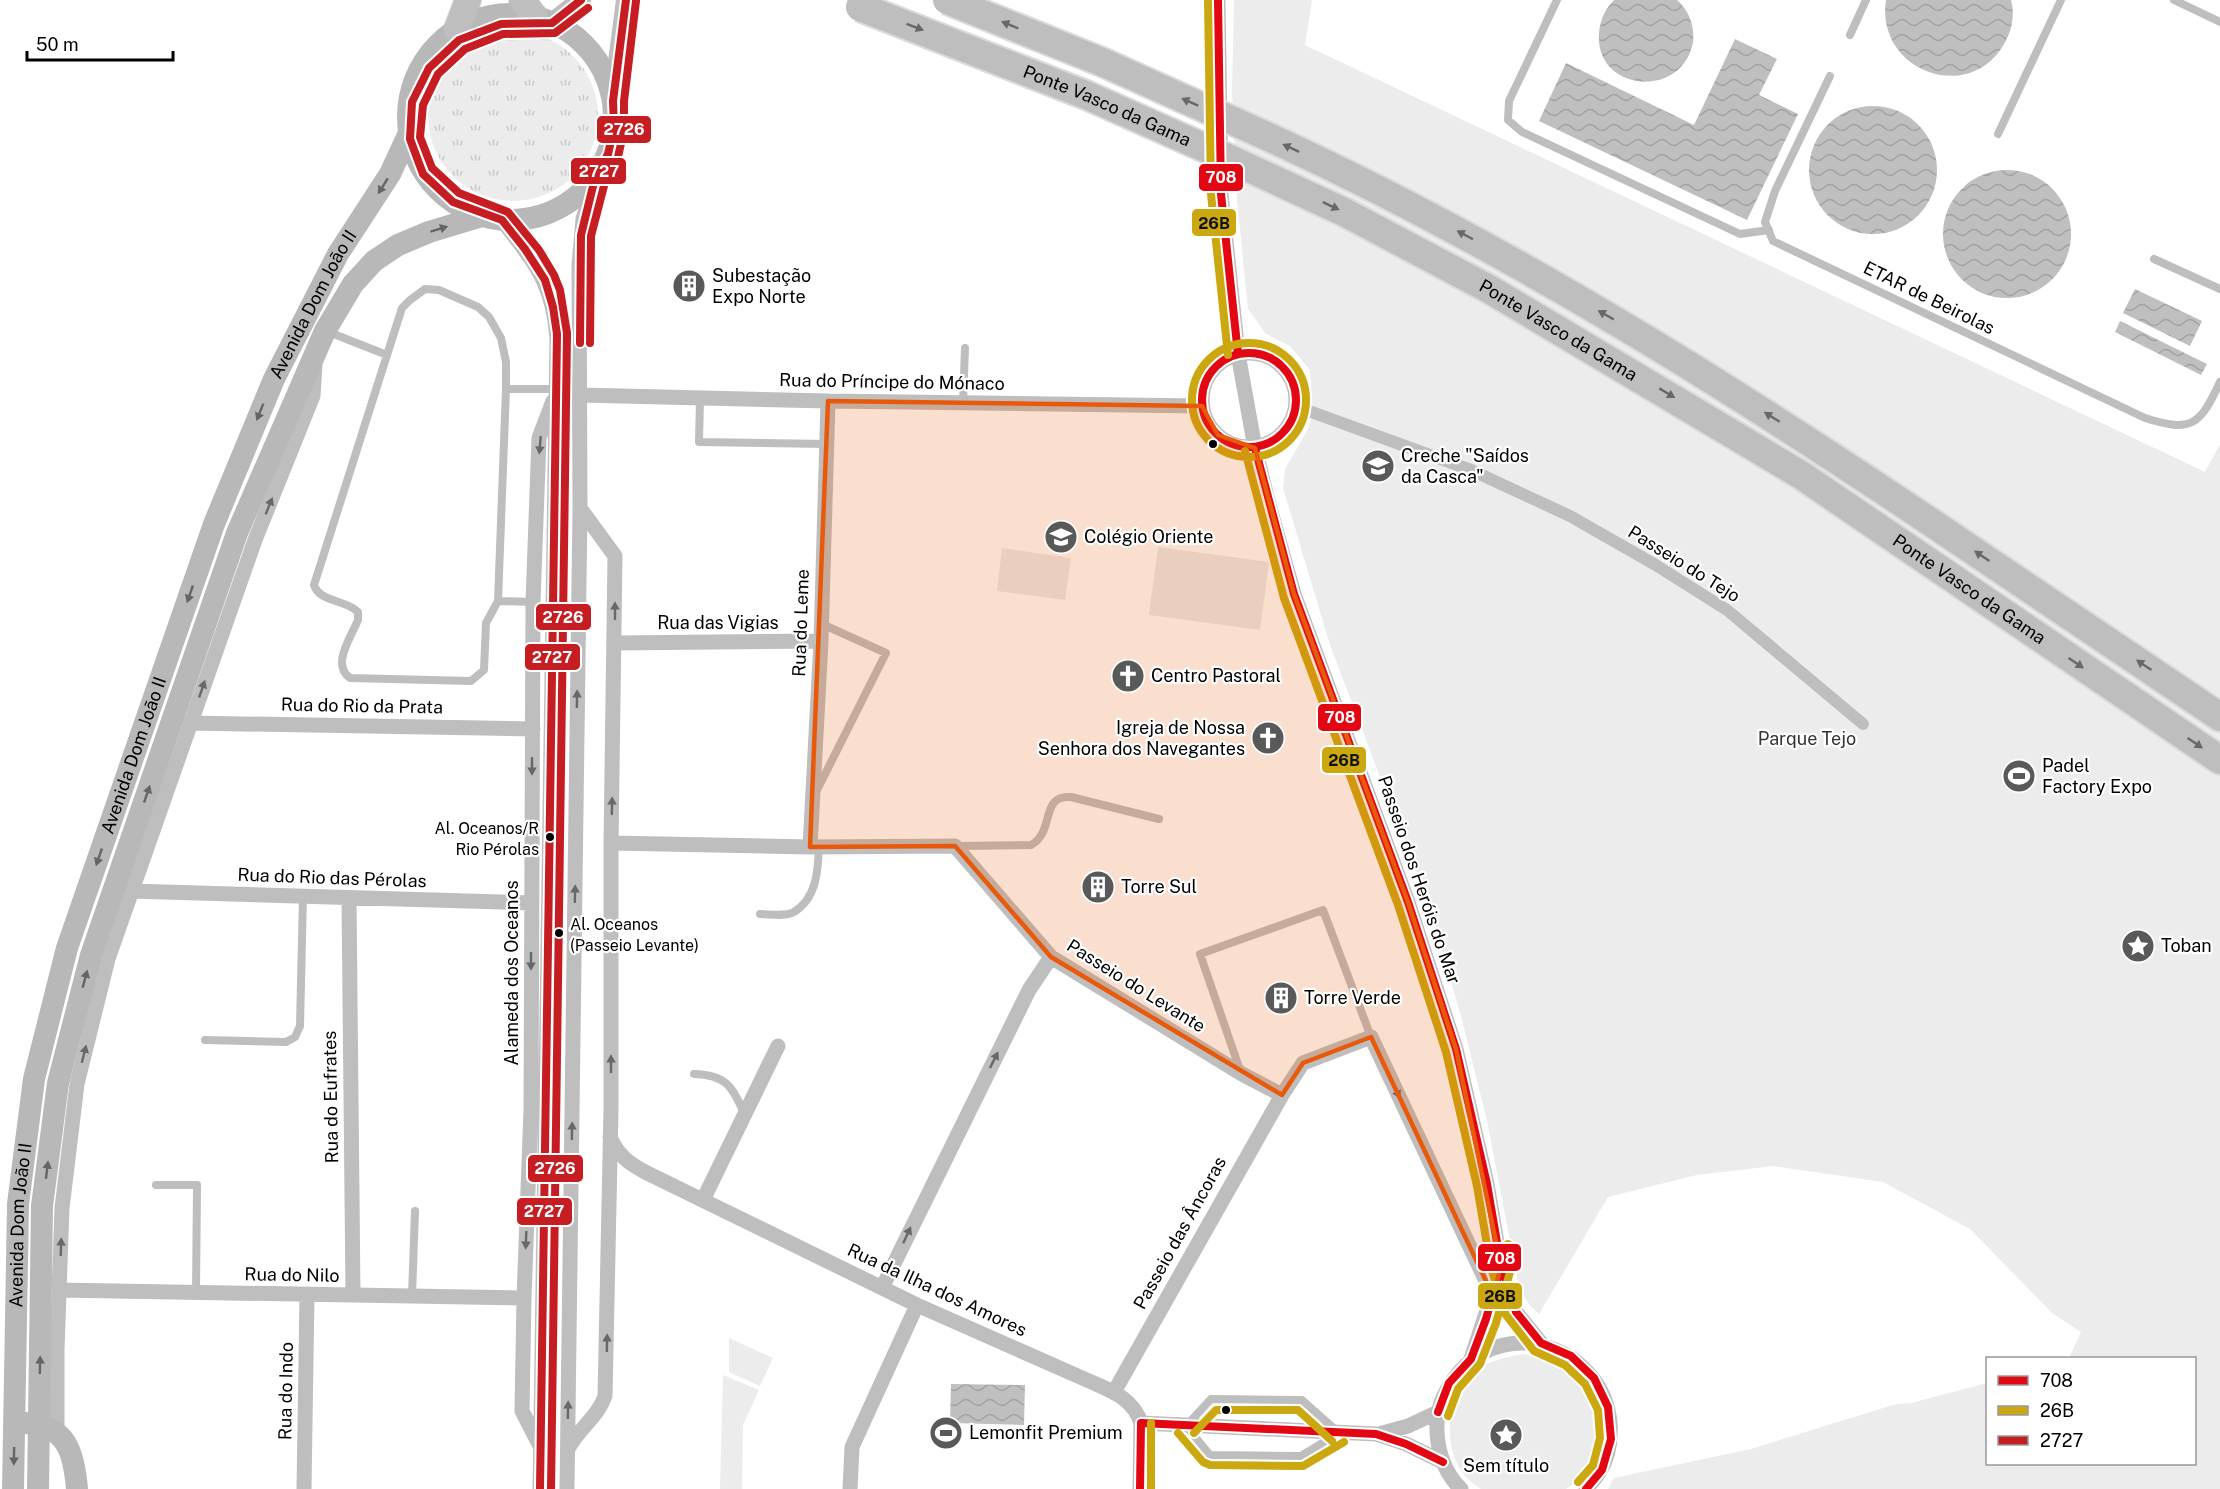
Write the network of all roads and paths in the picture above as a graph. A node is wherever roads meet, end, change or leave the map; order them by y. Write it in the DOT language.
graph roads {
  1 [pos="468,0"];
  2 [pos="581,0"];
  3 [pos="626,0"];
  4 [pos="841,0"];
  5 [pos="947,0"];
  6 [pos="1218,0"];
  7 [pos="1557,0"];
  8 [pos="1866,0"];
  9 [pos="2061,0"];
  10 [pos="2174,0"];
  11 [pos="536,13"];
  12 [pos="2220,22"];
  13 [pos="457,29"];
  14 [pos="1850,35"];
  15 [pos="1830,76"];
  16 [pos="613,101"];
  17 [pos="409,133"];
  18 [pos="1998,134"];
  19 [pos="595,178"];
  20 [pos="492,218"];
  21 [pos="1769,230"];
  22 [pos="2154,259"];
  23 [pos="2220,289"];
  24 [pos="320,340"];
  25 [pos="964,348"];
  26 [pos="1238,354"];
  27 [pos="387,355"];
  28 [pos="2220,382"];
  29 [pos="506,389"];
  30 [pos="557,389"];
  31 [pos="581,395"];
  32 [pos="700,398"];
  33 [pos="828,401"];
  34 [pos="963,403"];
  35 [pos="1202,406"];
  36 [pos="1295,406"];
  37 [pos="827,444"];
  38 [pos="1255,448"];
  39 [pos="580,508"];
  40 [pos="498,601"];
  41 [pos="533,602"];
  42 [pos="822,624"];
  43 [pos="821,641"];
  44 [pos="615,643"];
  45 [pos="2220,717"];
  46 [pos="190,723"];
  47 [pos="1863,723"];
  48 [pos="533,729"];
  49 [pos="2220,760"];
  50 [pos="811,801"];
  51 [pos="1159,819"];
  52 [pos="611,843"];
  53 [pos="955,846"];
  54 [pos="815,847"];
  55 [pos="131,891"];
  56 [pos="303,896"];
  57 [pos="349,898"];
  58 [pos="532,903"];
  59 [pos="760,914"];
  60 [pos="1051,957"];
  61 [pos="1371,1037"];
  62 [pos="205,1040"];
  63 [pos="778,1046"];
  64 [pos="694,1074"];
  65 [pos="1242,1074"];
  66 [pos="1282,1095"];
  67 [pos="744,1115"];
  68 [pos="610,1136"];
  69 [pos="647,1173"];
  70 [pos="156,1185"];
  71 [pos="609,1196"];
  72 [pos="703,1200"];
  73 [pos="415,1211"];
  74 [pos="1501,1266"];
  75 [pos="882,1288"];
  76 [pos="59,1290"];
  77 [pos="196,1292"];
  78 [pos="307,1294"];
  79 [pos="353,1295"];
  80 [pos="412,1296"];
  81 [pos="1493,1296"];
  82 [pos="524,1298"];
  83 [pos="917,1305"];
  84 [pos="1540,1343"];
  85 [pos="1471,1359"];
  86 [pos="1114,1392"];
  87 [pos="1438,1412"];
  88 [pos="1141,1423"];
  89 [pos="7,1425"];
  90 [pos="1186,1426"];
  91 [pos="48,1427"];
  92 [pos="1339,1433"];
  93 [pos="1376,1434"];
  94 [pos="540,1447"];
  95 [pos="567,1452"];
  96 [pos="1443,1462"];
  97 [pos="13,1489"];
  98 [pos="38,1489"];
  99 [pos="77,1489"];
  100 [pos="304,1489"];
  101 [pos="540,1489"];
  102 [pos="567,1489"];
  103 [pos="850,1489"];
  104 [pos="1140,1489"];
  105 [pos="1461,1489"];
  106 [pos="1586,1489"];
  1 -- 13 [label="highway"];
  2 -- 11 [label="street"];
  3 -- 16 [label="street"];
  4 -- 49 [label="highway, Ponte Vasco da Gama, one-way, bridge"];
  45 -- 5 [label="highway, Ponte Vasco da Gama, one-way, bridge"];
  6 -- 26 [label="street, Passeio dos Heróis do Mar"];
  7 -- 21 [label="lane"];
  8 -- 14 [label="lane"];
  9 -- 18 [label="lane"];
  10 -- 12 [label="lane"];
  11 -- 13 [label="main road"];
  11 -- 16 [label="main road"];
  13 -- 17 [label="main road"];
  15 -- 21 [label="lane"];
  16 -- 19 [label="main road"];
  17 -- 20 [label="main road"];
  17 -- 89 [label="main road, Avenida Dom João II, one-way"];
  19 -- 20 [label="main road"];
  19 -- 31 [label="street"];
  24 -- 20 [label="main road, Avenida Dom João II, one-way"];
  20 -- 30 [label="street, Alameda dos Oceanos"];
  21 -- 28 [label="lane, ETAR de Beirolas"];
  22 -- 23 [label="lane"];
  24 -- 27 [label="lane"];
  46 -- 24 [label="street, one-way"];
  91 -- 24 [label="main road, Avenida Dom João II, one-way"];
  25 -- 34 [label="lane"];
  26 -- 35 [label="street"];
  26 -- 36 [label="street"];
  26 -- 38 [label="street, Passeio dos Heróis do Mar"];
  27 -- 29 [label="lane"];
  27 -- 40 [label="lane"];
  29 -- 30 [label="lane"];
  29 -- 40 [label="lane"];
  30 -- 41 [label="street, Alameda dos Oceanos, one-way"];
  30 -- 94 [label="street, Alameda dos Oceanos"];
  31 -- 32 [label="street, Rua do Príncipe do Mónaco"];
  31 -- 39 [label="street"];
  32 -- 33 [label="street, Rua do Príncipe do Mónaco"];
  32 -- 37 [label="lane"];
  33 -- 34 [label="street, Rua do Príncipe do Mónaco"];
  33 -- 37 [label="street, Rua do Leme"];
  34 -- 35 [label="street, Rua do Príncipe do Mónaco"];
  35 -- 38 [label="street"];
  36 -- 38 [label="street"];
  36 -- 47 [label="street, Passeio do Tejo"];
  37 -- 42 [label="street, Rua do Leme"];
  38 -- 74 [label="street, Passeio dos Heróis do Mar"];
  44 -- 39 [label="street, one-way"];
  95 -- 39 [label="street, one-way"];
  40 -- 41 [label="lane"];
  41 -- 48 [label="street, Alameda dos Oceanos"];
  42 -- 43 [label="street, Rua do Leme"];
  42 -- 50 [label="lane"];
  43 -- 44 [label="street, Rua das Vigias"];
  43 -- 50 [label="street, Rua do Leme"];
  52 -- 44 [label="street, one-way"];
  46 -- 48 [label="street, Rua do Rio da Prata"];
  46 -- 55 [label="street"];
  48 -- 58 [label="street, Alameda dos Oceanos, one-way"];
  50 -- 54 [label="street, Rua do Leme"];
  51 -- 53 [label="lane"];
  52 -- 54 [label="street"];
  68 -- 52 [label="street, one-way"];
  53 -- 54 [label="street"];
  53 -- 60 [label="street, Passeio do Levante"];
  54 -- 59 [label="lane"];
  55 -- 56 [label="street, Rua do Rio das Pérolas"];
  76 -- 55 [label="street, one-way"];
  56 -- 57 [label="street, Rua do Rio das Pérolas"];
  56 -- 62 [label="lane"];
  57 -- 58 [label="street, Rua do Rio das Pérolas"];
  57 -- 79 [label="street, Rua do Eufrates"];
  58 -- 82 [label="street, Alameda dos Oceanos, one-way"];
  60 -- 65 [label="street, Passeio do Levante"];
  75 -- 60 [label="street, one-way"];
  61 -- 65 [label="lane"];
  61 -- 66 [label="street"];
  61 -- 81 [label="street, one-way"];
  63 -- 67 [label="street"];
  64 -- 67 [label="lane"];
  65 -- 66 [label="street, Passeio do Levante"];
  66 -- 86 [label="street, Passeio das Âncoras"];
  67 -- 72 [label="street"];
  68 -- 69 [label="street, Rua da Ilha dos Amores"];
  68 -- 71 [label="street"];
  69 -- 71 [label="street"];
  69 -- 72 [label="street, Rua da Ilha dos Amores"];
  70 -- 77 [label="lane"];
  95 -- 71 [label="street, one-way"];
  72 -- 75 [label="street, Rua da Ilha dos Amores"];
  73 -- 80 [label="lane"];
  74 -- 81 [label="street"];
  74 -- 84 [label="street, Passeio dos Heróis do Mar"];
  75 -- 83 [label="street, Rua da Ilha dos Amores"];
  76 -- 77 [label="street, Rua do Nilo"];
  76 -- 91 [label="street"];
  77 -- 78 [label="street, Rua do Nilo"];
  78 -- 79 [label="street, Rua do Nilo"];
  78 -- 100 [label="street, Rua do Indo"];
  79 -- 80 [label="street, Rua do Nilo"];
  80 -- 82 [label="street, Rua do Nilo"];
  81 -- 85 [label="street"];
  82 -- 94 [label="street, Alameda dos Oceanos"];
  83 -- 86 [label="street, Rua da Ilha dos Amores"];
  83 -- 103 [label="street"];
  84 -- 85 [label="street"];
  84 -- 106 [label="street"];
  85 -- 87 [label="street"];
  86 -- 88 [label="street, Rua da Ilha dos Amores"];
  87 -- 93 [label="street"];
  87 -- 96 [label="street"];
  88 -- 90 [label="street"];
  88 -- 104 [label="street"];
  89 -- 91 [label="main road"];
  89 -- 97 [label="main road, Avenida Dom João II, one-way"];
  90 -- 92 [label="street"];
  90 -- 92 [label="lane"];
  90 -- 92 [label="lane"];
  91 -- 98 [label="main road, Avenida Dom João II"];
  91 -- 99 [label="main road"];
  92 -- 93 [label="street"];
  93 -- 96 [label="street"];
  94 -- 101 [label="street, Alameda dos Oceanos"];
  95 -- 102 [label="street"];
  96 -- 105 [label="street"];
}
